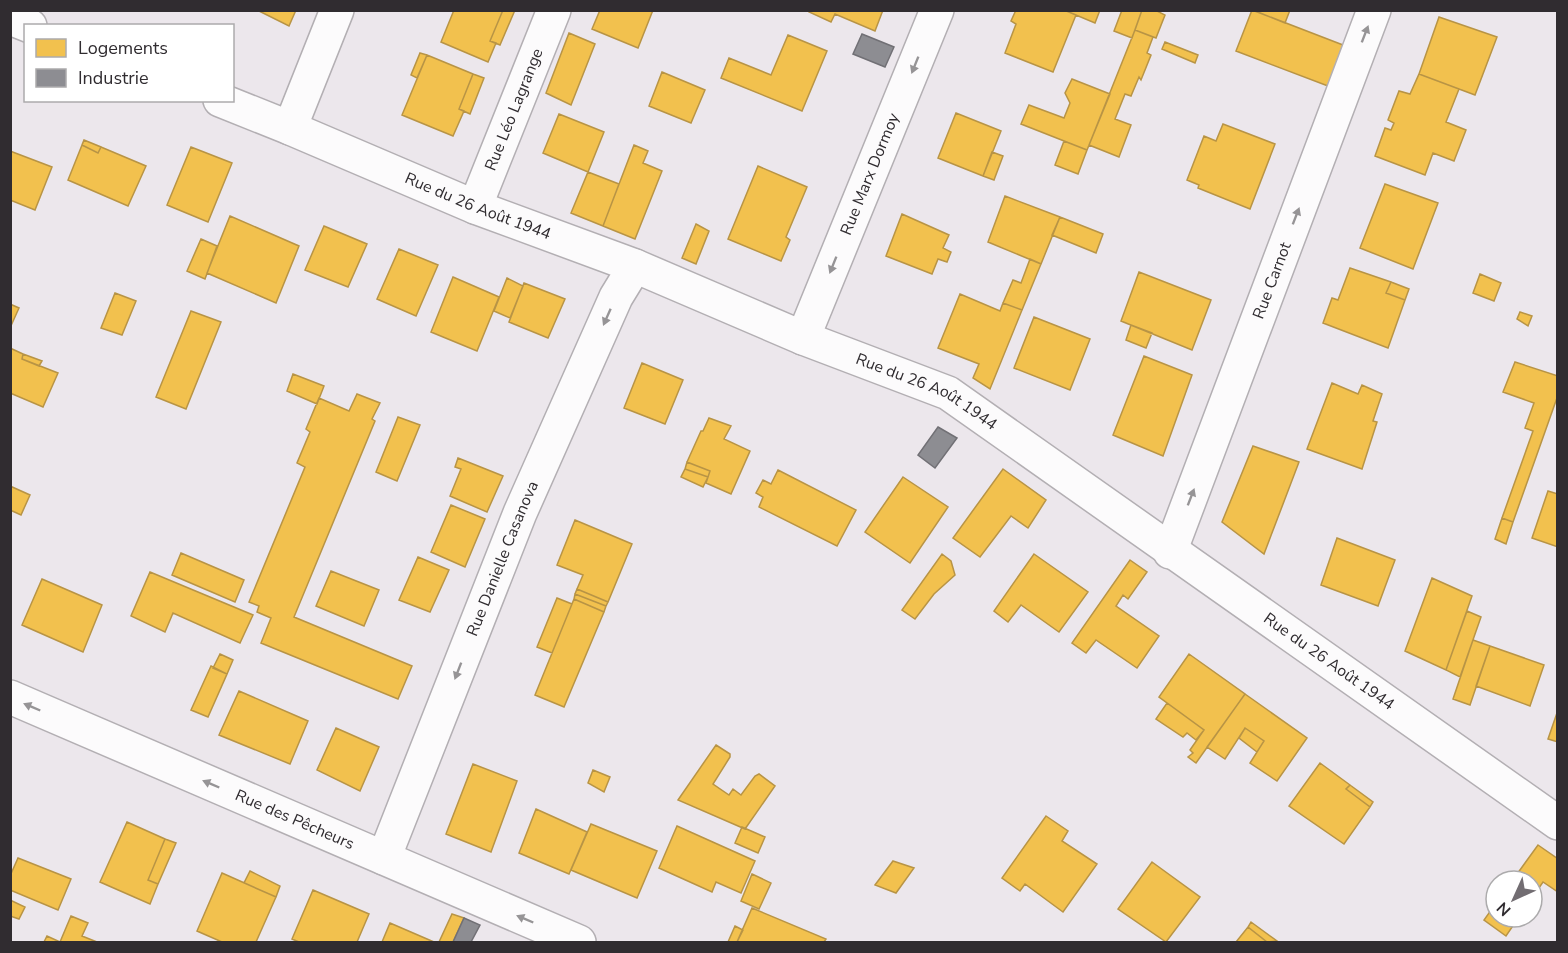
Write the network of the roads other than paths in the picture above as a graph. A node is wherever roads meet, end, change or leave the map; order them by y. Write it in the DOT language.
graph roads {
  1 [pos="337,10"];
  2 [pos="554,10"];
  3 [pos="937,10"];
  4 [pos="1374,10"];
  5 [pos="10,18"];
  6 [pos="25,24"];
  7 [pos="225,102"];
  8 [pos="290,129"];
  9 [pos="475,207"];
  10 [pos="635,266"];
  11 [pos="803,338"];
  12 [pos="1170,552"];
  13 [pos="10,698"];
  14 [pos="1557,823"];
  15 [pos="384,858"];
  16 [pos="579,942"];
  1 -- 8 [label="street"];
  2 -- 9 [label="street, Rue Léo Lagrange"];
  3 -- 11 [label="street, Rue Marx Dormoy, one-way"];
  12 -- 4 [label="street, Rue Carnot, one-way"];
  5 -- 6 [label="street"];
  7 -- 8 [label="street, Rue du 26 Août 1944"];
  8 -- 9 [label="street, Rue du 26 Août 1944"];
  9 -- 10 [label="street, Rue du 26 Août 1944"];
  10 -- 11 [label="street, Rue du 26 Août 1944"];
  10 -- 15 [label="street, Rue Danielle Casanova, one-way"];
  11 -- 12 [label="street, Rue du 26 Août 1944"];
  12 -- 14 [label="street, Rue du 26 Août 1944"];
  15 -- 13 [label="street, Rue des Pêcheurs, one-way"];
  16 -- 15 [label="street, Rue des Pêcheurs, one-way"];
}
